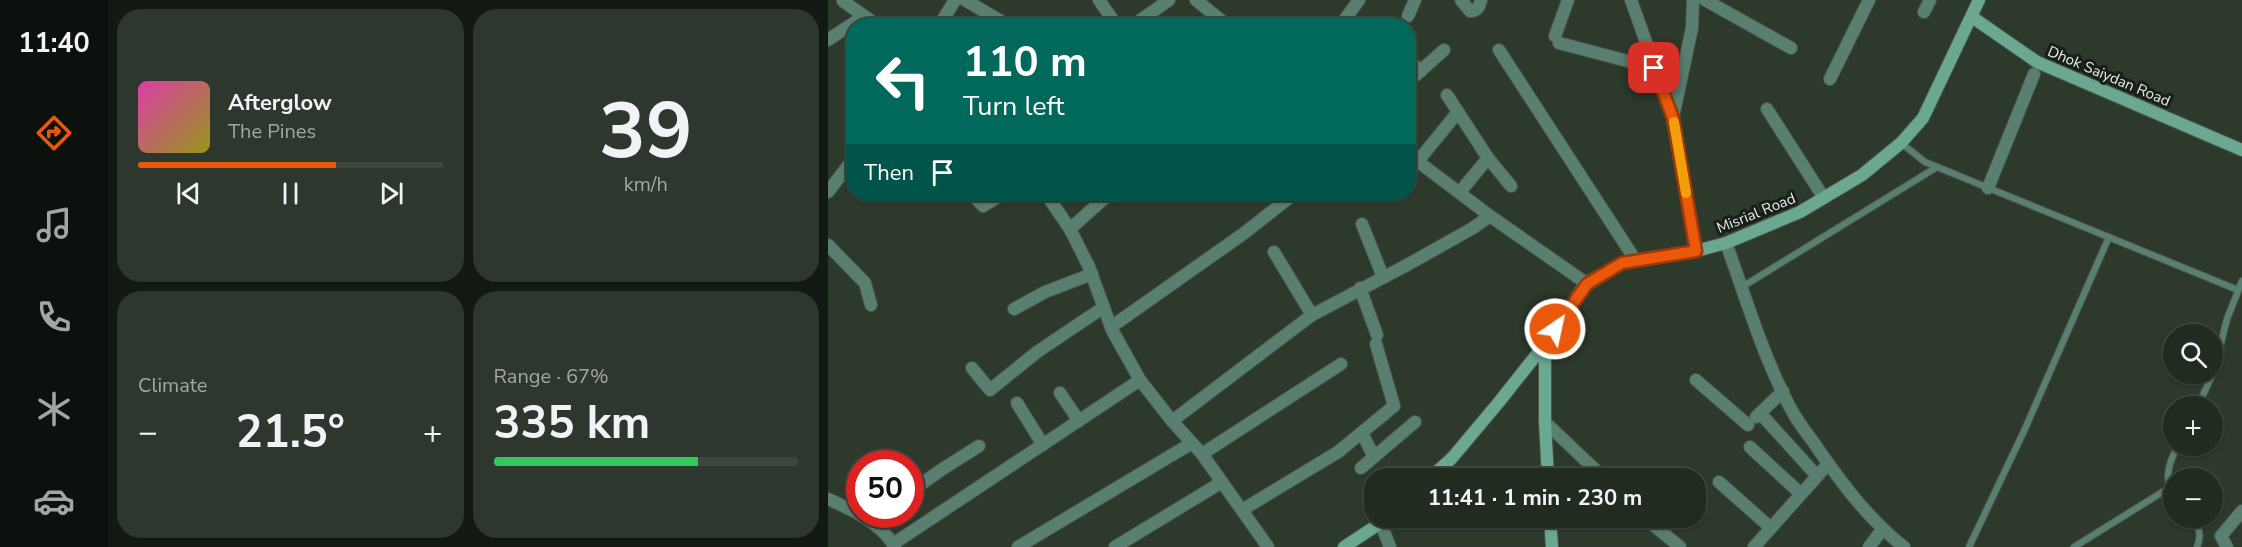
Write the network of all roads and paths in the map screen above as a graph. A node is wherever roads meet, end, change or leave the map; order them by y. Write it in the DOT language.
graph roads {
  1 [pos="955,0"];
  2 [pos="965,0"];
  3 [pos="1099,0"];
  4 [pos="1169,0"];
  5 [pos="1359,0"];
  6 [pos="1414,0"];
  7 [pos="1461,0"];
  8 [pos="1481,0"];
  9 [pos="1568,0"];
  10 [pos="1631,0"];
  11 [pos="1693,0"];
  12 [pos="1705,0"];
  13 [pos="1869,0"];
  14 [pos="1930,0"];
  15 [pos="1979,0"];
  16 [pos="843,1"];
  17 [pos="1204,2"];
  18 [pos="1924,12"];
  19 [pos="864,16"];
  20 [pos="1408,16"];
  21 [pos="1971,17"];
  22 [pos="861,18"];
  23 [pos="867,18"];
  24 [pos="944,18"];
  25 [pos="995,18"];
  26 [pos="1111,18"];
  27 [pos="1143,18"];
  28 [pos="1220,18"];
  29 [pos="1346,18"];
  30 [pos="846,28"];
  31 [pos="828,40"];
  32 [pos="1791,48"];
  33 [pos="1444,50"];
  34 [pos="1499,50"];
  35 [pos="1416,67"];
  36 [pos="1654,68"];
  37 [pos="1421,71"];
  38 [pos="2034,74"];
  39 [pos="1416,75"];
  40 [pos="1830,79"];
  41 [pos="1447,95"];
  42 [pos="1767,109"];
  43 [pos="1458,112"];
  44 [pos="1673,118"];
  45 [pos="1901,143"];
  46 [pos="2242,150"];
  47 [pos="1416,154"];
  48 [pos="1488,158"];
  49 [pos="1416,159"];
  50 [pos="1937,167"];
  51 [pos="846,168"];
  52 [pos="1511,186"];
  53 [pos="1988,188"];
  54 [pos="828,192"];
  55 [pos="1460,192"];
  56 [pos="1824,198"];
  57 [pos="978,201"];
  58 [pos="991,201"];
  59 [pos="1051,201"];
  60 [pos="1101,201"];
  61 [pos="1285,201"];
  62 [pos="1490,216"];
  63 [pos="1362,224"];
  64 [pos="1070,229"];
  65 [pos="2109,237"];
  66 [pos="1726,243"];
  67 [pos="828,245"];
  68 [pos="1696,251"];
  69 [pos="1274,252"];
  70 [pos="1636,261"];
  71 [pos="1092,274"];
  72 [pos="1383,277"];
  73 [pos="2242,281"];
  74 [pos="1587,284"];
  75 [pos="1742,287"];
  76 [pos="1360,288"];
  77 [pos="2238,290"];
  78 [pos="871,304"];
  79 [pos="1104,307"];
  80 [pos="1014,309"];
  81 [pos="1312,315"];
  82 [pos="1111,327"];
  83 [pos="1545,344"];
  84 [pos="1341,364"];
  85 [pos="972,368"];
  86 [pos="1140,380"];
  87 [pos="1696,380"];
  88 [pos="1783,391"];
  89 [pos="1060,393"];
  90 [pos="2202,396"];
  91 [pos="1017,403"];
  92 [pos="1760,413"];
  93 [pos="1078,421"];
  94 [pos="1172,421"];
  95 [pos="1414,422"];
  96 [pos="1545,422"];
  97 [pos="1362,433"];
  98 [pos="1192,443"];
  99 [pos="1043,445"];
  100 [pos="979,446"];
  101 [pos="1750,447"];
  102 [pos="1202,454"];
  103 [pos="1374,457"];
  104 [pos="1828,464"];
  105 [pos="1361,468"];
  106 [pos="1441,468"];
  107 [pos="1547,468"];
  108 [pos="1593,468"];
  109 [pos="1817,476"];
  110 [pos="924,482"];
  111 [pos="1222,482"];
  112 [pos="1719,482"];
  113 [pos="1801,494"];
  114 [pos="2163,496"];
  115 [pos="828,499"];
  116 [pos="846,507"];
  117 [pos="1242,510"];
  118 [pos="2242,511"];
  119 [pos="880,528"];
  120 [pos="1374,528"];
  121 [pos="1386,528"];
  122 [pos="1551,528"];
  123 [pos="1657,528"];
  124 [pos="1771,528"];
  125 [pos="2198,528"];
  126 [pos="1882,530"];
  127 [pos="894,545"];
  128 [pos="1017,547"];
  129 [pos="1115,547"];
  130 [pos="1268,547"];
  131 [pos="1344,547"];
  132 [pos="1390,547"];
  133 [pos="1552,547"];
  134 [pos="1680,547"];
  135 [pos="1754,547"];
  136 [pos="1869,547"];
  137 [pos="1904,547"];
  138 [pos="1969,547"];
  139 [pos="2074,547"];
  140 [pos="2197,547"];
  141 [pos="2228,547"];
  1 -- 24 [label="street"];
  2 -- 25 [label="street"];
  3 -- 26 [label="street"];
  4 -- 27 [label="street"];
  5 -- 29 [label="street"];
  6 -- 20 [label="street"];
  7 -- 8 [label="street"];
  9 -- 36 [label="street"];
  10 -- 36 [label="street"];
  11 -- 44 [label="street"];
  12 -- 32 [label="street"];
  13 -- 40 [label="street"];
  14 -- 18 [label="street"];
  15 -- 21 [label="main road, Misrial Road"];
  16 -- 19 [label="street"];
  17 -- 28 [label="street"];
  19 -- 22 [label="street"];
  19 -- 23 [label="street"];
  21 -- 45 [label="main road, Misrial Road"];
  21 -- 46 [label="main road, Dhok Saiydan Road"];
  30 -- 31 [label="street"];
  33 -- 37 [label="street"];
  34 -- 70 [label="street"];
  35 -- 37 [label="street"];
  36 -- 44 [label="street"];
  37 -- 39 [label="street"];
  38 -- 53 [label="street"];
  41 -- 43 [label="street"];
  42 -- 56 [label="street"];
  43 -- 47 [label="street"];
  43 -- 48 [label="street"];
  44 -- 68 [label="street"];
  45 -- 50 [label="lane"];
  45 -- 56 [label="main road, Misrial Road"];
  48 -- 52 [label="street"];
  48 -- 55 [label="street"];
  49 -- 55 [label="street"];
  50 -- 53 [label="lane"];
  50 -- 75 [label="lane"];
  51 -- 54 [label="street"];
  53 -- 65 [label="lane"];
  55 -- 62 [label="street"];
  56 -- 66 [label="main road, Misrial Road"];
  57 -- 58 [label="street"];
  59 -- 64 [label="street"];
  60 -- 64 [label="street"];
  61 -- 82 [label="street"];
  62 -- 72 [label="street"];
  62 -- 74 [label="street"];
  63 -- 72 [label="street"];
  64 -- 71 [label="street"];
  65 -- 77 [label="lane"];
  65 -- 138 [label="lane"];
  66 -- 68 [label="main road, Misrial Road"];
  66 -- 75 [label="street"];
  67 -- 78 [label="street"];
  68 -- 70 [label="main road, Misrial Road"];
  69 -- 81 [label="street"];
  70 -- 74 [label="main road, Misrial Road"];
  71 -- 79 [label="street"];
  71 -- 80 [label="street"];
  72 -- 76 [label="street"];
  73 -- 77 [label="lane"];
  74 -- 83 [label="main road, Misrial Road"];
  75 -- 88 [label="street"];
  76 -- 81 [label="street"];
  76 -- 97 [label="street"];
  77 -- 90 [label="lane"];
  79 -- 82 [label="street"];
  79 -- 85 [label="street"];
  81 -- 94 [label="street"];
  82 -- 86 [label="street"];
  83 -- 96 [label="main road"];
  83 -- 106 [label="main road, Misrial Road"];
  84 -- 102 [label="street"];
  86 -- 93 [label="street"];
  86 -- 94 [label="street"];
  87 -- 92 [label="street"];
  88 -- 92 [label="street"];
  88 -- 104 [label="street"];
  89 -- 93 [label="street"];
  91 -- 99 [label="street"];
  92 -- 109 [label="street"];
  93 -- 99 [label="street"];
  94 -- 98 [label="street"];
  95 -- 103 [label="street"];
  96 -- 107 [label="main road"];
  96 -- 108 [label="street"];
  97 -- 103 [label="street"];
  97 -- 117 [label="street"];
  98 -- 102 [label="street"];
  98 -- 128 [label="street"];
  99 -- 127 [label="street"];
  100 -- 110 [label="street"];
  101 -- 113 [label="street"];
  102 -- 111 [label="street"];
  103 -- 105 [label="street"];
  104 -- 109 [label="street"];
  104 -- 126 [label="street"];
  109 -- 113 [label="street"];
  111 -- 117 [label="street"];
  111 -- 129 [label="street"];
  112 -- 124 [label="street"];
  113 -- 124 [label="street"];
  114 -- 139 [label="lane"];
  115 -- 116 [label="street"];
  117 -- 130 [label="street"];
  118 -- 141 [label="street"];
  119 -- 127 [label="street"];
  120 -- 131 [label="main road"];
  121 -- 132 [label="street"];
  122 -- 133 [label="main road"];
  123 -- 134 [label="street"];
  124 -- 135 [label="street"];
  125 -- 140 [label="lane"];
  126 -- 136 [label="street"];
  126 -- 137 [label="street"];
}
